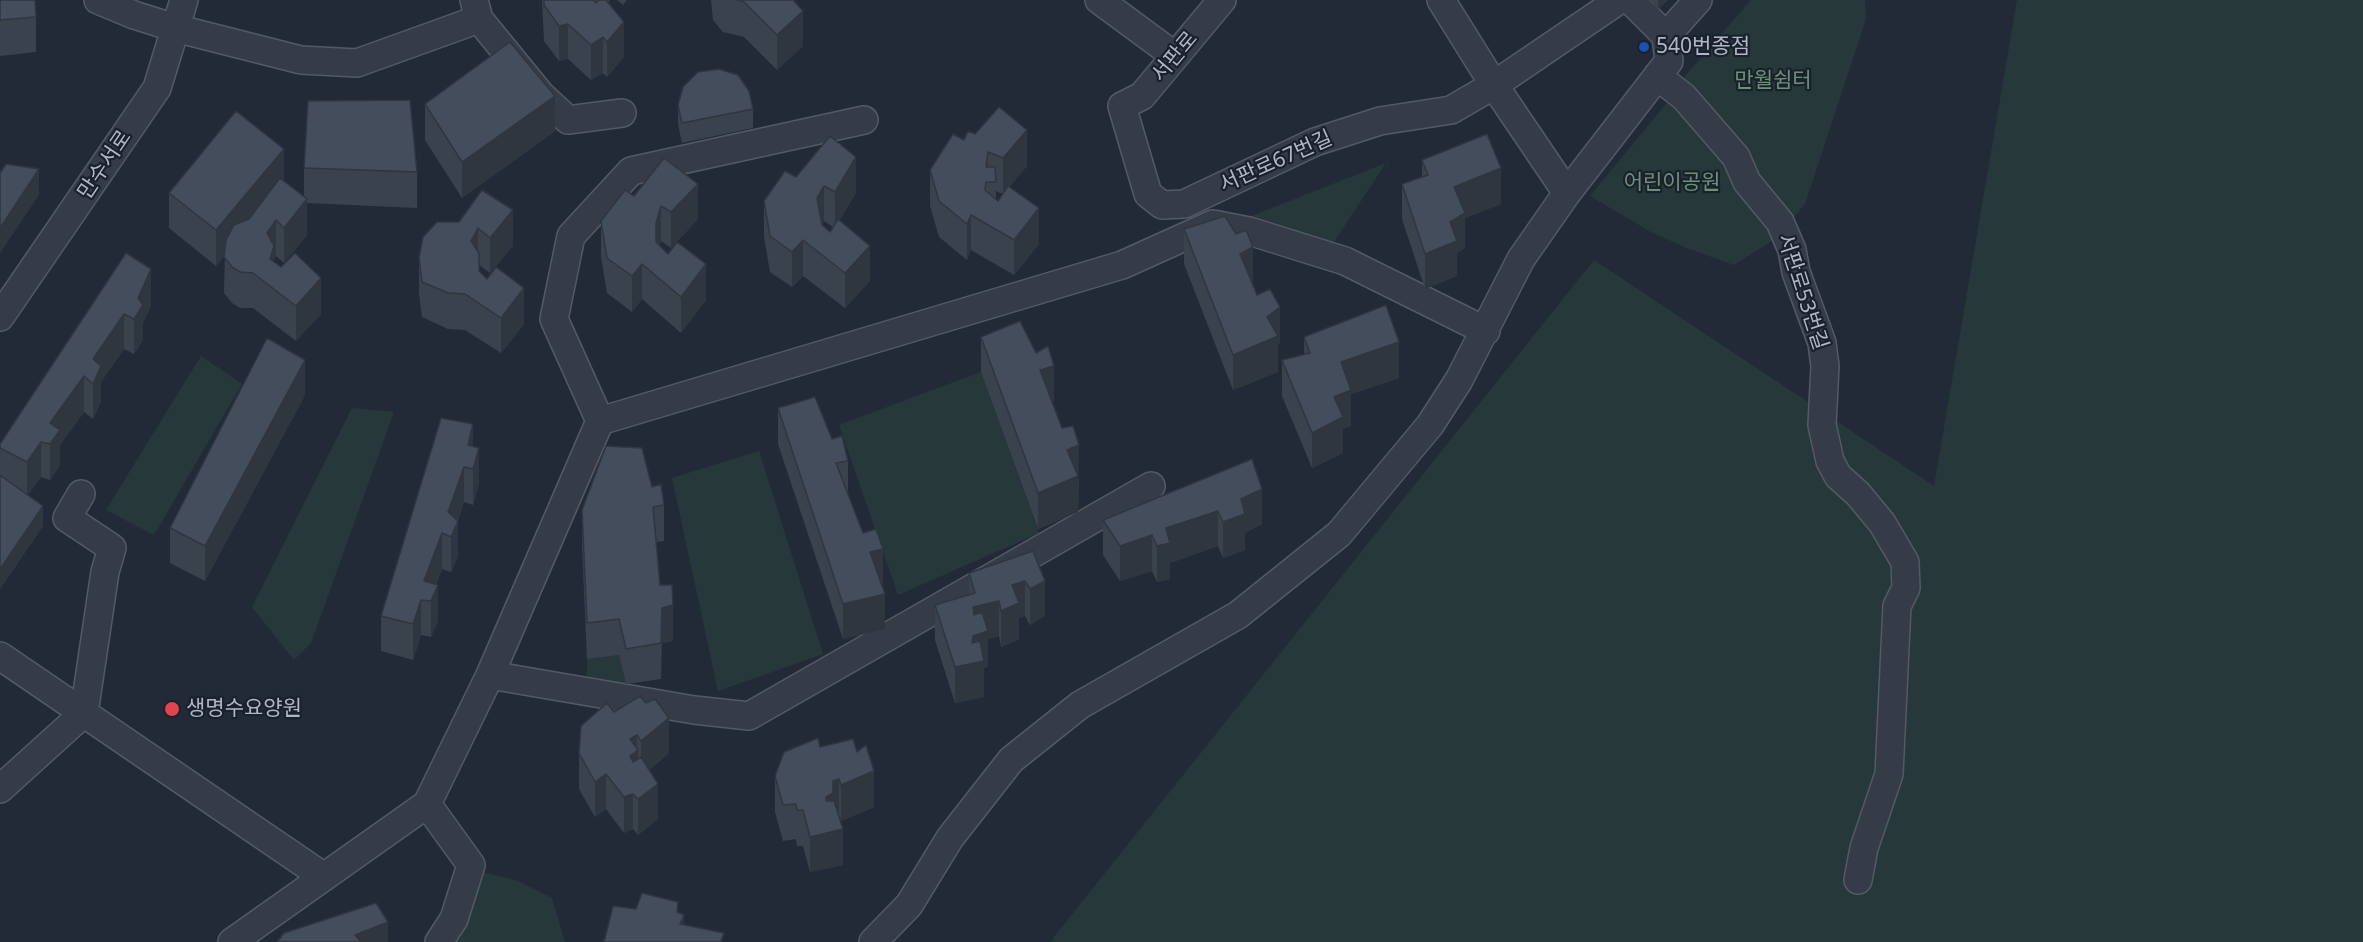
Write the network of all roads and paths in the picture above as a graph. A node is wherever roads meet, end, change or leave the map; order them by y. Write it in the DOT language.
graph roads {
  1 [pos="98,0"];
  2 [pos="184,0"];
  3 [pos="1099,0"];
  4 [pos="1222,0"];
  5 [pos="1441,0"];
  6 [pos="1619,0"];
  7 [pos="1630,0"];
  8 [pos="1698,0"];
  9 [pos="477,10"];
  10 [pos="176,28"];
  11 [pos="1666,36"];
  12 [pos="1175,56"];
  13 [pos="1657,76"];
  14 [pos="1494,85"];
  15 [pos="1122,106"];
  16 [pos="622,112"];
  17 [pos="864,120"];
  18 [pos="1567,193"];
  19 [pos="0,317"];
  20 [pos="1486,331"];
  21 [pos="600,421"];
  22 [pos="1151,486"];
  23 [pos="81,494"];
  24 [pos="0,656"];
  25 [pos="490,675"];
  26 [pos="84,713"];
  27 [pos="0,789"];
  28 [pos="427,804"];
  29 [pos="324,877"];
  30 [pos="1858,880"];
  31 [pos="232,942"];
  32 [pos="439,942"];
  33 [pos="873,942"];
  1 -- 10 [label="street"];
  2 -- 10 [label="street, 만수서로"];
  3 -- 12 [label="street"];
  4 -- 12 [label="street, 서판로"];
  5 -- 14 [label="street"];
  6 -- 14 [label="street, 서판로67번길"];
  7 -- 11 [label="street"];
  8 -- 11 [label="street"];
  9 -- 10 [label="street"];
  9 -- 16 [label="street"];
  10 -- 19 [label="street, 만수서로"];
  11 -- 13 [label="street"];
  12 -- 15 [label="street, 서판로"];
  13 -- 18 [label="street"];
  13 -- 30 [label="street, 서판로53번길"];
  14 -- 15 [label="street, 서판로67번길"];
  14 -- 18 [label="street"];
  17 -- 21 [label="street"];
  18 -- 20 [label="street"];
  20 -- 21 [label="street"];
  20 -- 33 [label="street"];
  21 -- 25 [label="street"];
  22 -- 25 [label="street"];
  23 -- 26 [label="street"];
  24 -- 26 [label="street"];
  25 -- 28 [label="street"];
  26 -- 27 [label="street"];
  26 -- 29 [label="street"];
  28 -- 29 [label="street"];
  28 -- 32 [label="street"];
  29 -- 31 [label="street"];
}
